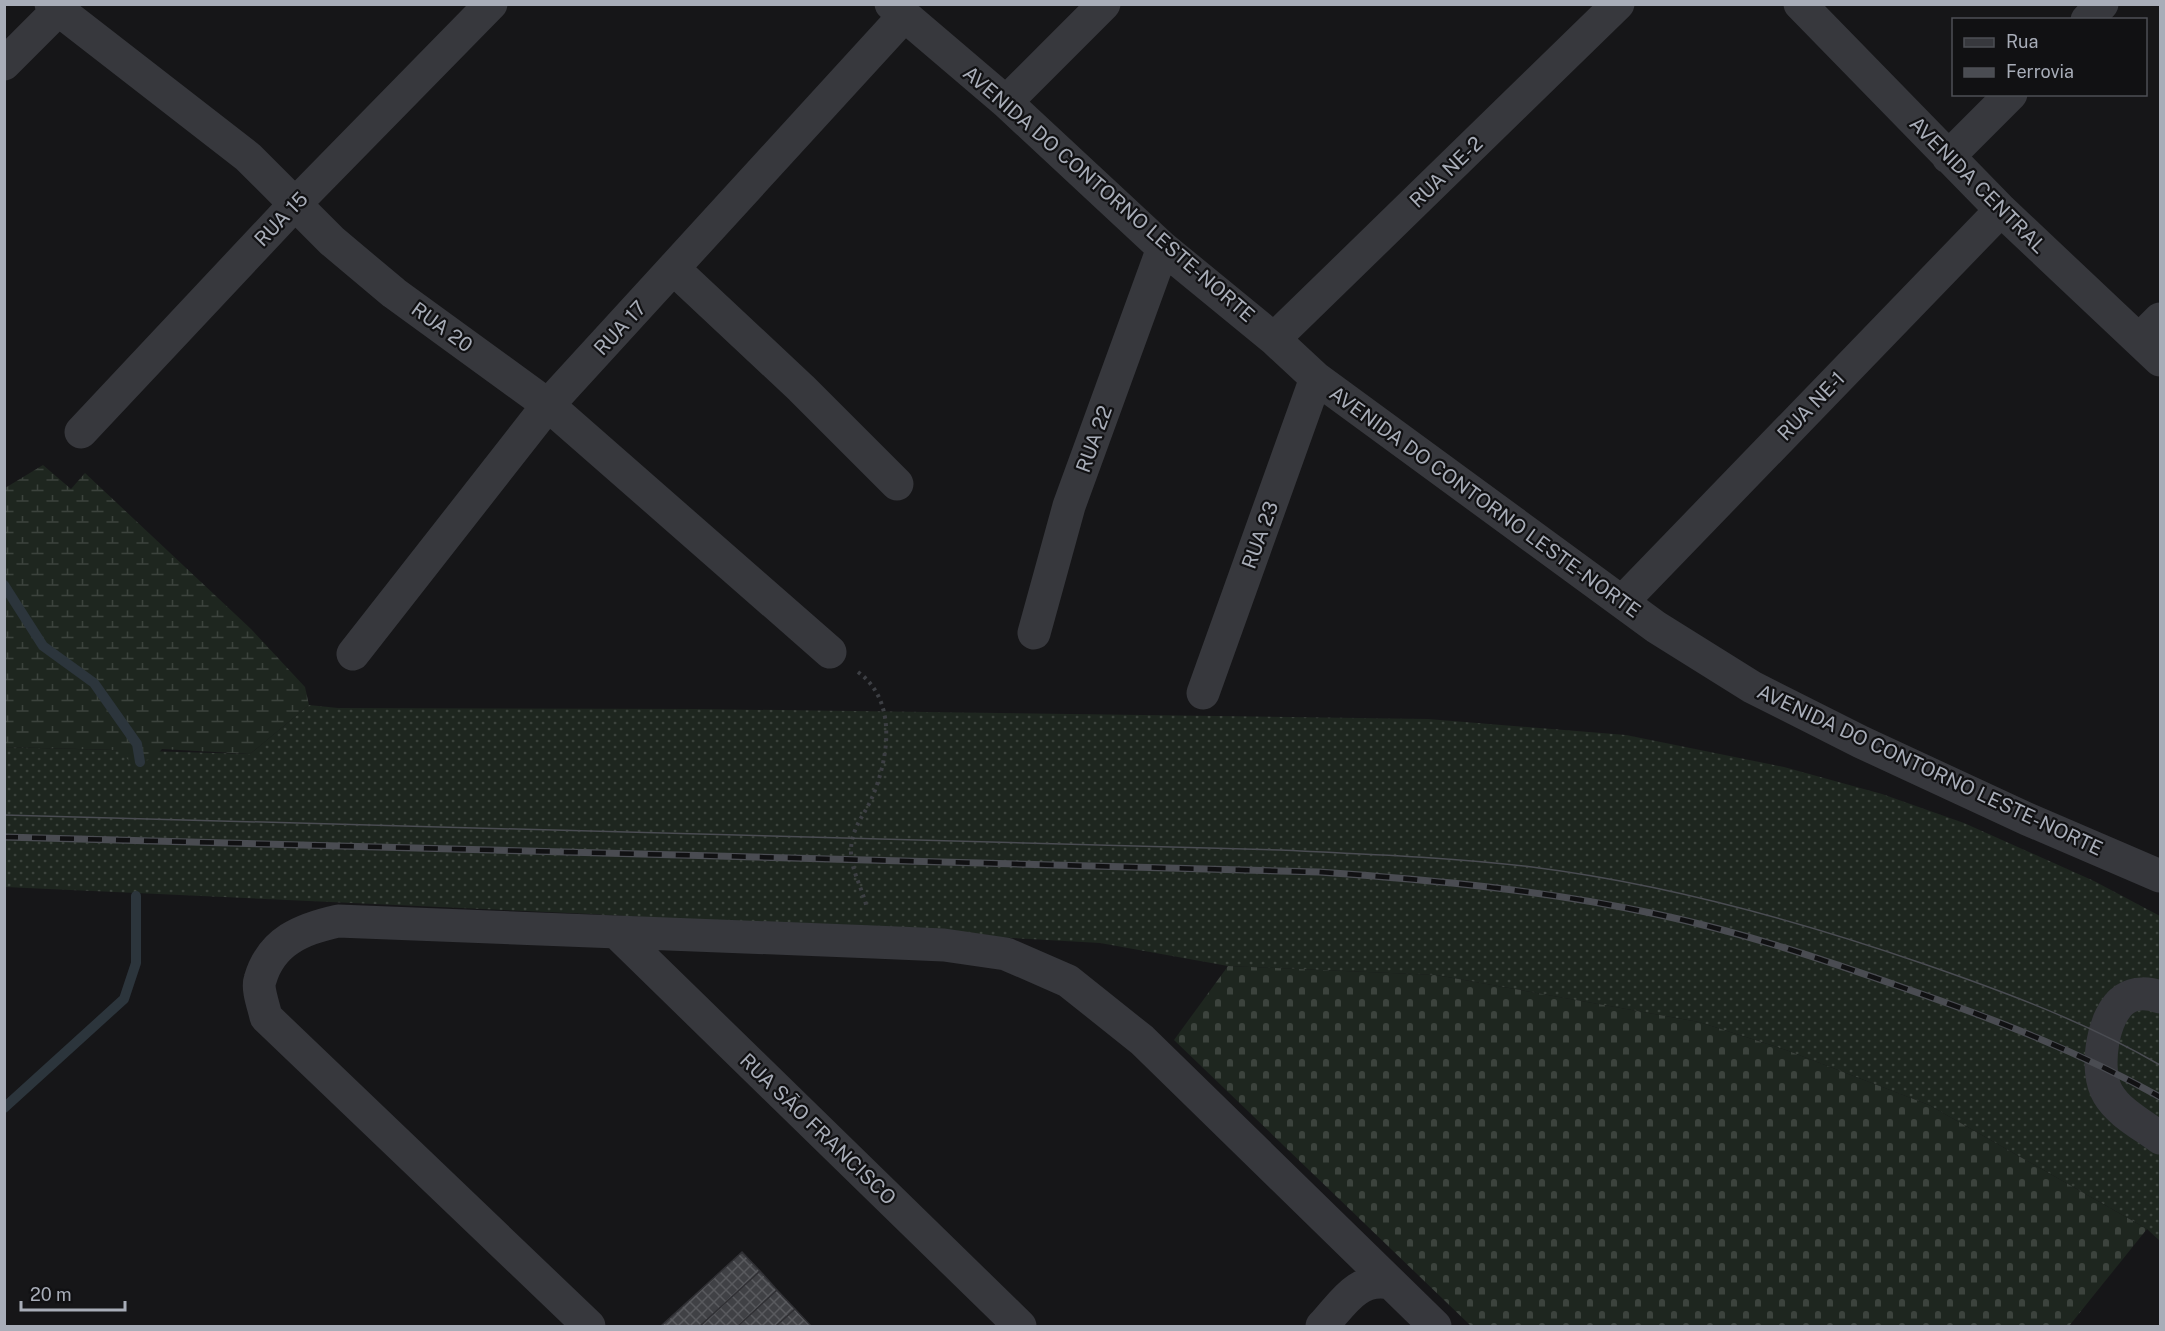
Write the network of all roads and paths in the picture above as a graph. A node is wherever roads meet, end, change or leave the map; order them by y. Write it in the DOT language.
graph roads {
  1 [pos="1104,4"];
  2 [pos="1618,4"];
  3 [pos="1800,4"];
  4 [pos="2102,4"];
  5 [pos="58,6"];
  6 [pos="488,7"];
  7 [pos="897,10"];
  8 [pos="2089,18"];
  9 [pos="4,64"];
  10 [pos="2009,96"];
  11 [pos="1006,102"];
  12 [pos="1948,157"];
  13 [pos="296,203"];
  14 [pos="2001,210"];
  15 [pos="1163,248"];
  16 [pos="675,270"];
  17 [pos="1274,339"];
  18 [pos="2153,340"];
  19 [pos="1316,378"];
  20 [pos="548,405"];
  21 [pos="81,432"];
  22 [pos="897,484"];
  23 [pos="1622,602"];
  24 [pos="1034,633"];
  25 [pos="830,652"];
  26 [pos="353,654"];
  27 [pos="1203,693"];
  28 [pos="2160,876"];
  29 [pos="616,932"];
  30 [pos="874,942"];
  31 [pos="2160,997"];
  32 [pos="2160,1138"];
  33 [pos="1390,1283"];
  34 [pos="589,1326"];
  35 [pos="1020,1326"];
  36 [pos="1322,1326"];
  37 [pos="1435,1326"];
  1 -- 11 [label="street"];
  2 -- 17 [label="street, RUA NE-2"];
  3 -- 12 [label="street, AVENIDA CENTRAL"];
  4 -- 8 [label="street"];
  5 -- 9 [label="street"];
  5 -- 13 [label="street, RUA 20"];
  6 -- 13 [label="street, RUA 15"];
  7 -- 11 [label="street, AVENIDA DO CONTORNO LESTE-NORTE"];
  7 -- 16 [label="street, RUA 17"];
  10 -- 12 [label="street"];
  11 -- 15 [label="street, AVENIDA DO CONTORNO LESTE-NORTE"];
  12 -- 14 [label="street, AVENIDA CENTRAL"];
  13 -- 20 [label="street, RUA 20"];
  13 -- 21 [label="street, RUA 15"];
  14 -- 18 [label="street, AVENIDA CENTRAL"];
  14 -- 23 [label="street, RUA NE-1"];
  15 -- 17 [label="street, AVENIDA DO CONTORNO LESTE-NORTE"];
  15 -- 24 [label="street, RUA 22"];
  16 -- 20 [label="street, RUA 17"];
  16 -- 22 [label="street"];
  17 -- 19 [label="street, AVENIDA DO CONTORNO LESTE-NORTE"];
  19 -- 23 [label="street, AVENIDA DO CONTORNO LESTE-NORTE"];
  19 -- 27 [label="street, RUA 23"];
  20 -- 25 [label="street, RUA 20"];
  20 -- 26 [label="street, RUA 17"];
  23 -- 28 [label="street, AVENIDA DO CONTORNO LESTE-NORTE"];
  25 -- 30 [label="path"];
  29 -- 30 [label="street"];
  29 -- 34 [label="street"];
  29 -- 35 [label="street, RUA SÃO FRANCISCO"];
  30 -- 33 [label="street"];
  31 -- 32 [label="street"];
  33 -- 36 [label="street"];
  33 -- 37 [label="street"];
}
